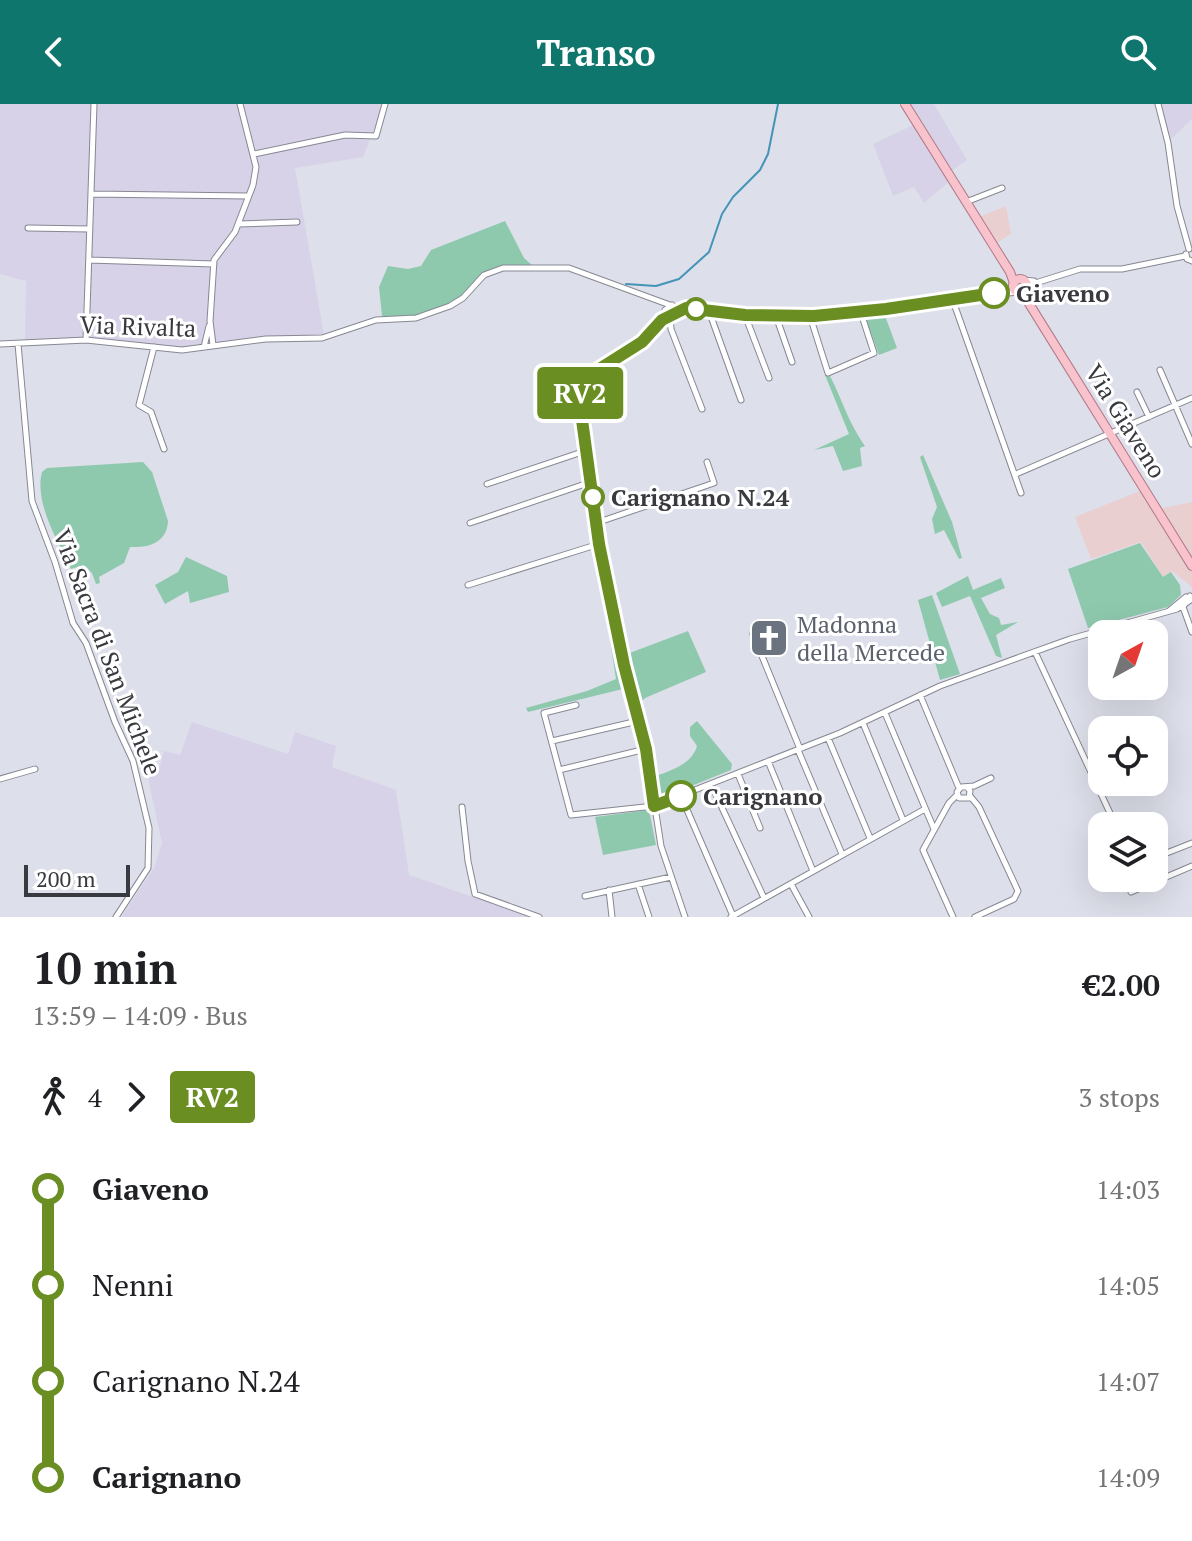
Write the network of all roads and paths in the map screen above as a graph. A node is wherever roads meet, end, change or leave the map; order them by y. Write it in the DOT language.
graph roads {
  1 [pos="94,104"];
  2 [pos="240,104"];
  3 [pos="385,104"];
  4 [pos="905,104"];
  5 [pos="1158,104"];
  6 [pos="254,154"];
  7 [pos="1002,188"];
  8 [pos="91,194"];
  9 [pos="248,196"];
  10 [pos="966,202"];
  11 [pos="297,222"];
  12 [pos="238,224"];
  13 [pos="28,228"];
  14 [pos="89,229"];
  15 [pos="1190,249"];
  16 [pos="1185,256"];
  17 [pos="89,260"];
  18 [pos="1192,261"];
  19 [pos="214,264"];
  20 [pos="1019,287"];
  21 [pos="952,298"];
  22 [pos="709,311"];
  23 [pos="670,313"];
  24 [pos="861,313"];
  25 [pos="745,315"];
  26 [pos="776,316"];
  27 [pos="810,316"];
  28 [pos="210,321"];
  29 [pos="86,340"];
  30 [pos="0,344"];
  31 [pos="18,344"];
  32 [pos="213,345"];
  33 [pos="154,347"];
  34 [pos="204,347"];
  35 [pos="792,362"];
  36 [pos="1160,370"];
  37 [pos="769,378"];
  38 [pos="1137,392"];
  39 [pos="1192,398"];
  40 [pos="741,400"];
  41 [pos="1176,405"];
  42 [pos="702,409"];
  43 [pos="1149,417"];
  44 [pos="1111,435"];
  45 [pos="1192,444"];
  46 [pos="164,449"];
  47 [pos="588,450"];
  48 [pos="707,462"];
  49 [pos="1016,474"];
  50 [pos="591,482"];
  51 [pos="487,484"];
  52 [pos="1021,493"];
  53 [pos="470,523"];
  54 [pos="596,523"];
  55 [pos="599,544"];
  56 [pos="1192,566"];
  57 [pos="468,585"];
  58 [pos="1191,596"];
  59 [pos="1183,607"];
  60 [pos="1168,611"];
  61 [pos="1192,632"];
  62 [pos="753,634"];
  63 [pos="1035,652"];
  64 [pos="920,695"];
  65 [pos="576,705"];
  66 [pos="885,713"];
  67 [pos="638,721"];
  68 [pos="863,723"];
  69 [pos="828,738"];
  70 [pos="552,741"];
  71 [pos="646,749"];
  72 [pos="799,749"];
  73 [pos="768,761"];
  74 [pos="35,769"];
  75 [pos="559,770"];
  76 [pos="737,773"];
  77 [pos="991,778"];
  78 [pos="0,779"];
  79 [pos="711,784"];
  80 [pos="965,792"];
  81 [pos="681,796"];
  82 [pos="654,806"];
  83 [pos="462,807"];
  84 [pos="925,809"];
  85 [pos="1109,812"];
  86 [pos="903,820"];
  87 [pos="760,828"];
  88 [pos="934,829"];
  89 [pos="870,838"];
  90 [pos="1192,844"];
  91 [pos="1168,853"];
  92 [pos="842,854"];
  93 [pos="1192,866"];
  94 [pos="813,871"];
  95 [pos="671,877"];
  96 [pos="1168,877"];
  97 [pos="638,884"];
  98 [pos="791,884"];
  99 [pos="609,890"];
  100 [pos="585,896"];
  101 [pos="764,898"];
  102 [pos="732,916"];
  103 [pos="116,917"];
  104 [pos="539,917"];
  105 [pos="612,917"];
  106 [pos="649,917"];
  107 [pos="685,917"];
  108 [pos="809,917"];
  109 [pos="953,917"];
  110 [pos="975,917"];
  1 -- 8 [label="street"];
  2 -- 6 [label="street"];
  3 -- 6 [label="street"];
  4 -- 10 [label="main road, Via Giaveno"];
  5 -- 15 [label="street"];
  6 -- 9 [label="street"];
  7 -- 10 [label="street"];
  8 -- 9 [label="street"];
  8 -- 14 [label="street"];
  9 -- 12 [label="street"];
  10 -- 20 [label="main road, Via Giaveno"];
  11 -- 12 [label="street"];
  12 -- 19 [label="street"];
  13 -- 14 [label="street"];
  14 -- 17 [label="street"];
  15 -- 16 [label="street"];
  16 -- 18 [label="street"];
  16 -- 20 [label="street"];
  17 -- 19 [label="street"];
  17 -- 29 [label="street"];
  19 -- 28 [label="street"];
  20 -- 21 [label="street"];
  20 -- 44 [label="main road, Via Giaveno"];
  21 -- 24 [label="street"];
  21 -- 49 [label="street"];
  22 -- 23 [label="street"];
  22 -- 25 [label="street"];
  22 -- 40 [label="street"];
  23 -- 32 [label="street, Via Rivalta"];
  23 -- 42 [label="street"];
  23 -- 47 [label="street"];
  24 -- 27 [label="street"];
  24 -- 27 [label="street"];
  25 -- 26 [label="street"];
  25 -- 37 [label="street"];
  26 -- 27 [label="street"];
  26 -- 35 [label="street"];
  28 -- 32 [label="street"];
  28 -- 34 [label="street"];
  29 -- 31 [label="street, Via Rivalta"];
  29 -- 33 [label="street, Via Rivalta"];
  30 -- 31 [label="street, Via Rivalta"];
  31 -- 103 [label="street, Via Sacra di San Michele"];
  32 -- 34 [label="street, Via Rivalta"];
  33 -- 34 [label="street, Via Rivalta"];
  33 -- 46 [label="street"];
  36 -- 41 [label="street"];
  38 -- 43 [label="street"];
  39 -- 41 [label="street"];
  41 -- 43 [label="street"];
  41 -- 45 [label="street"];
  43 -- 44 [label="street"];
  44 -- 49 [label="street"];
  44 -- 56 [label="main road, Via Giaveno"];
  47 -- 50 [label="street"];
  47 -- 51 [label="street"];
  48 -- 54 [label="street"];
  49 -- 52 [label="street"];
  50 -- 53 [label="street"];
  50 -- 54 [label="street"];
  54 -- 55 [label="street"];
  55 -- 57 [label="street"];
  55 -- 67 [label="street"];
  58 -- 59 [label="street"];
  58 -- 60 [label="street"];
  59 -- 60 [label="street"];
  59 -- 61 [label="street"];
  60 -- 63 [label="street"];
  62 -- 72 [label="street"];
  63 -- 64 [label="street"];
  63 -- 85 [label="street"];
  64 -- 66 [label="street"];
  64 -- 80 [label="street"];
  65 -- 70 [label="street"];
  66 -- 68 [label="street"];
  66 -- 84 [label="street"];
  67 -- 70 [label="street"];
  67 -- 71 [label="street"];
  68 -- 69 [label="street"];
  68 -- 86 [label="street"];
  69 -- 72 [label="street"];
  69 -- 89 [label="street"];
  70 -- 75 [label="street"];
  71 -- 75 [label="street"];
  71 -- 82 [label="street"];
  72 -- 73 [label="street"];
  72 -- 92 [label="street"];
  73 -- 76 [label="street"];
  73 -- 94 [label="street"];
  74 -- 78 [label="street"];
  75 -- 82 [label="street"];
  76 -- 79 [label="street"];
  76 -- 87 [label="street"];
  77 -- 80 [label="street"];
  79 -- 81 [label="street"];
  79 -- 101 [label="street"];
  80 -- 88 [label="street"];
  80 -- 110 [label="street"];
  81 -- 82 [label="street"];
  81 -- 102 [label="street"];
  82 -- 95 [label="street"];
  83 -- 104 [label="street"];
  84 -- 86 [label="street"];
  84 -- 88 [label="street"];
  86 -- 89 [label="street"];
  88 -- 109 [label="street"];
  89 -- 92 [label="street"];
  90 -- 91 [label="street"];
  92 -- 94 [label="street"];
  93 -- 96 [label="street"];
  94 -- 98 [label="street"];
  95 -- 97 [label="street"];
  95 -- 107 [label="street"];
  97 -- 99 [label="street"];
  97 -- 106 [label="street"];
  98 -- 101 [label="street"];
  98 -- 108 [label="street"];
  99 -- 100 [label="street"];
  99 -- 105 [label="street"];
  101 -- 102 [label="street"];
}
